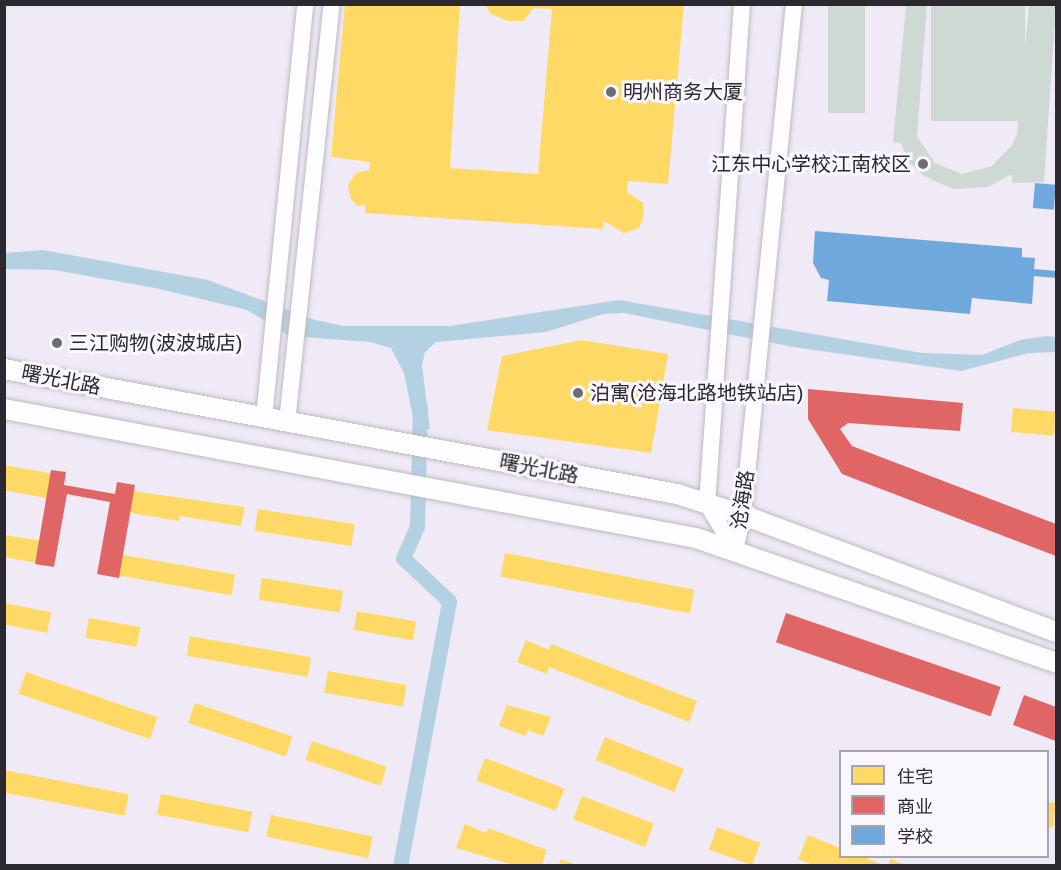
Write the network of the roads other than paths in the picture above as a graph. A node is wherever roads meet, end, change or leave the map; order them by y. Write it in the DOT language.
graph roads {
  1 [pos="305,4"];
  2 [pos="332,4"];
  3 [pos="742,4"];
  4 [pos="794,4"];
  5 [pos="4,369"];
  6 [pos="4,409"];
  7 [pos="264,417"];
  8 [pos="287,422"];
  9 [pos="707,504"];
  10 [pos="743,515"];
  11 [pos="735,550"];
  12 [pos="1056,632"];
  13 [pos="1056,663"];
  1 -- 7 [label="street"];
  2 -- 8 [label="street"];
  3 -- 9 [label="street, 沧海路"];
  4 -- 10 [label="street, 沧海路"];
  5 -- 7 [label="main road, 曙光北路"];
  6 -- 11 [label="main road, 曙光北路"];
  7 -- 8 [label="main road, 曙光北路"];
  8 -- 9 [label="main road, 曙光北路"];
  9 -- 10 [label="main road, 曙光北路"];
  9 -- 11 [label="street, 沧海路"];
  10 -- 11 [label="street, 沧海路"];
  10 -- 12 [label="main road, 曙光北路"];
  11 -- 13 [label="main road, 曙光北路"];
}
